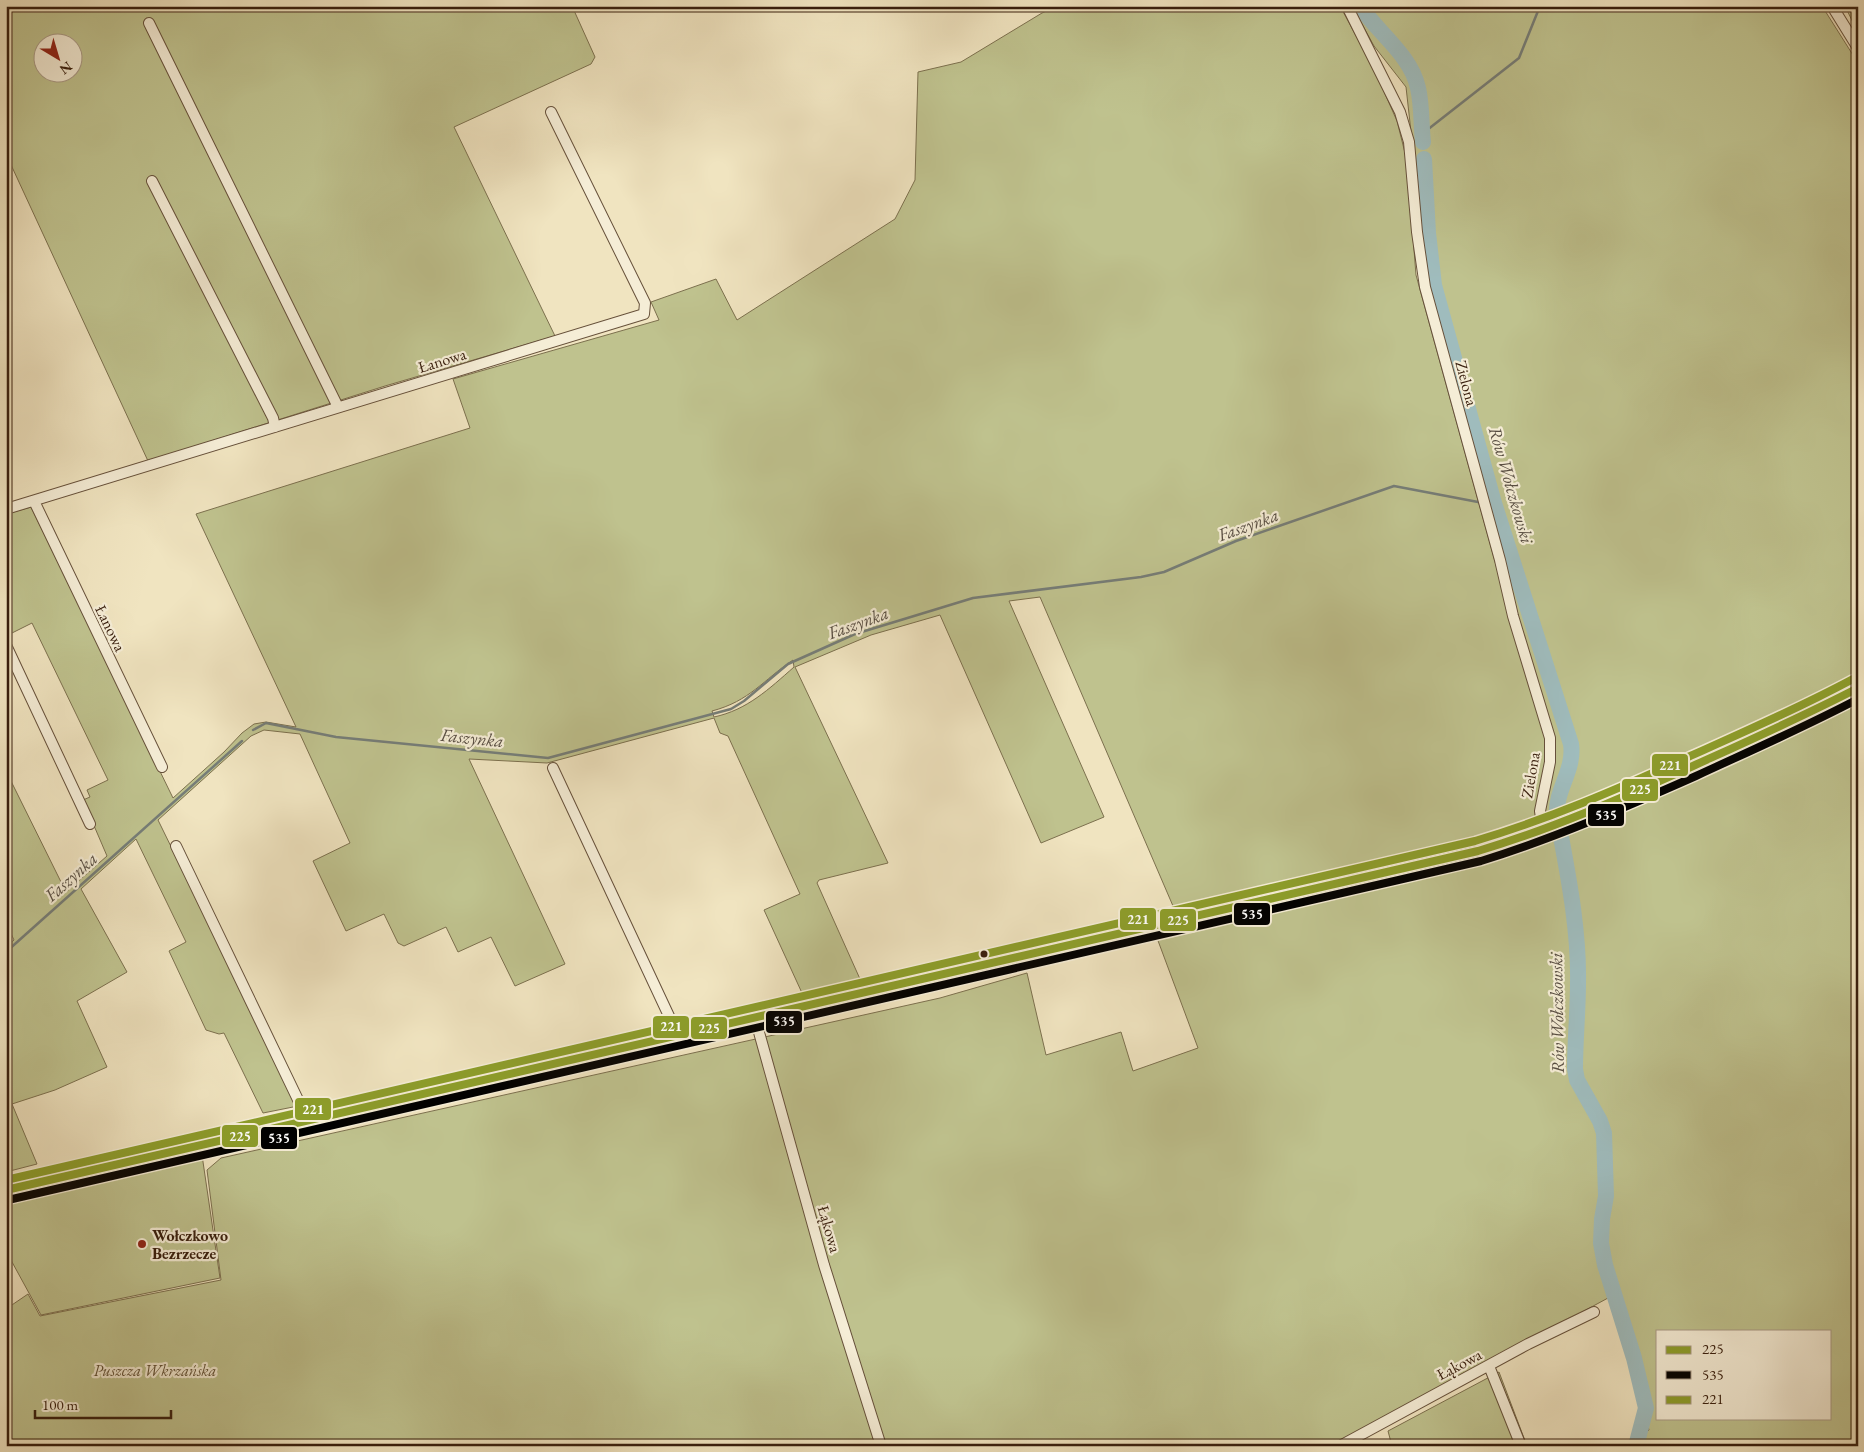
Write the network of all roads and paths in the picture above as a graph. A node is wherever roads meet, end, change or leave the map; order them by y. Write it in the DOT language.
graph roads {
  1 [pos="1347,6"];
  2 [pos="1832,6"];
  3 [pos="149,23"];
  4 [pos="1858,48"];
  5 [pos="551,112"];
  6 [pos="152,181"];
  7 [pos="338,408"];
  8 [pos="275,427"];
  9 [pos="34,501"];
  10 [pos="6,509"];
  11 [pos="6,645"];
  12 [pos="1858,688"];
  13 [pos="162,767"];
  14 [pos="553,768"];
  15 [pos="90,824"];
  16 [pos="1544,831"];
  17 [pos="176,846"];
  18 [pos="755,1018"];
  19 [pos="674,1037"];
  20 [pos="305,1120"];
  21 [pos="6,1190"];
  22 [pos="1594,1312"];
  23 [pos="1489,1366"];
  24 [pos="882,1446"];
  25 [pos="1340,1446"];
  26 [pos="1521,1446"];
  1 -- 16 [label="street, Zielona"];
  2 -- 4 [label="street"];
  3 -- 7 [label="street"];
  5 -- 7 [label="street, Łanowa"];
  6 -- 8 [label="street"];
  7 -- 8 [label="street, Łanowa"];
  8 -- 9 [label="street, Łanowa"];
  9 -- 10 [label="street, Łanowa"];
  9 -- 13 [label="street, Łanowa"];
  11 -- 15 [label="street"];
  12 -- 16 [label="street"];
  14 -- 19 [label="street"];
  16 -- 18 [label="street"];
  17 -- 20 [label="street"];
  18 -- 19 [label="street"];
  18 -- 24 [label="street, Łąkowa"];
  19 -- 20 [label="street"];
  20 -- 21 [label="street"];
  22 -- 23 [label="street, Łąkowa"];
  23 -- 25 [label="street, Łąkowa"];
  23 -- 26 [label="street"];
}
